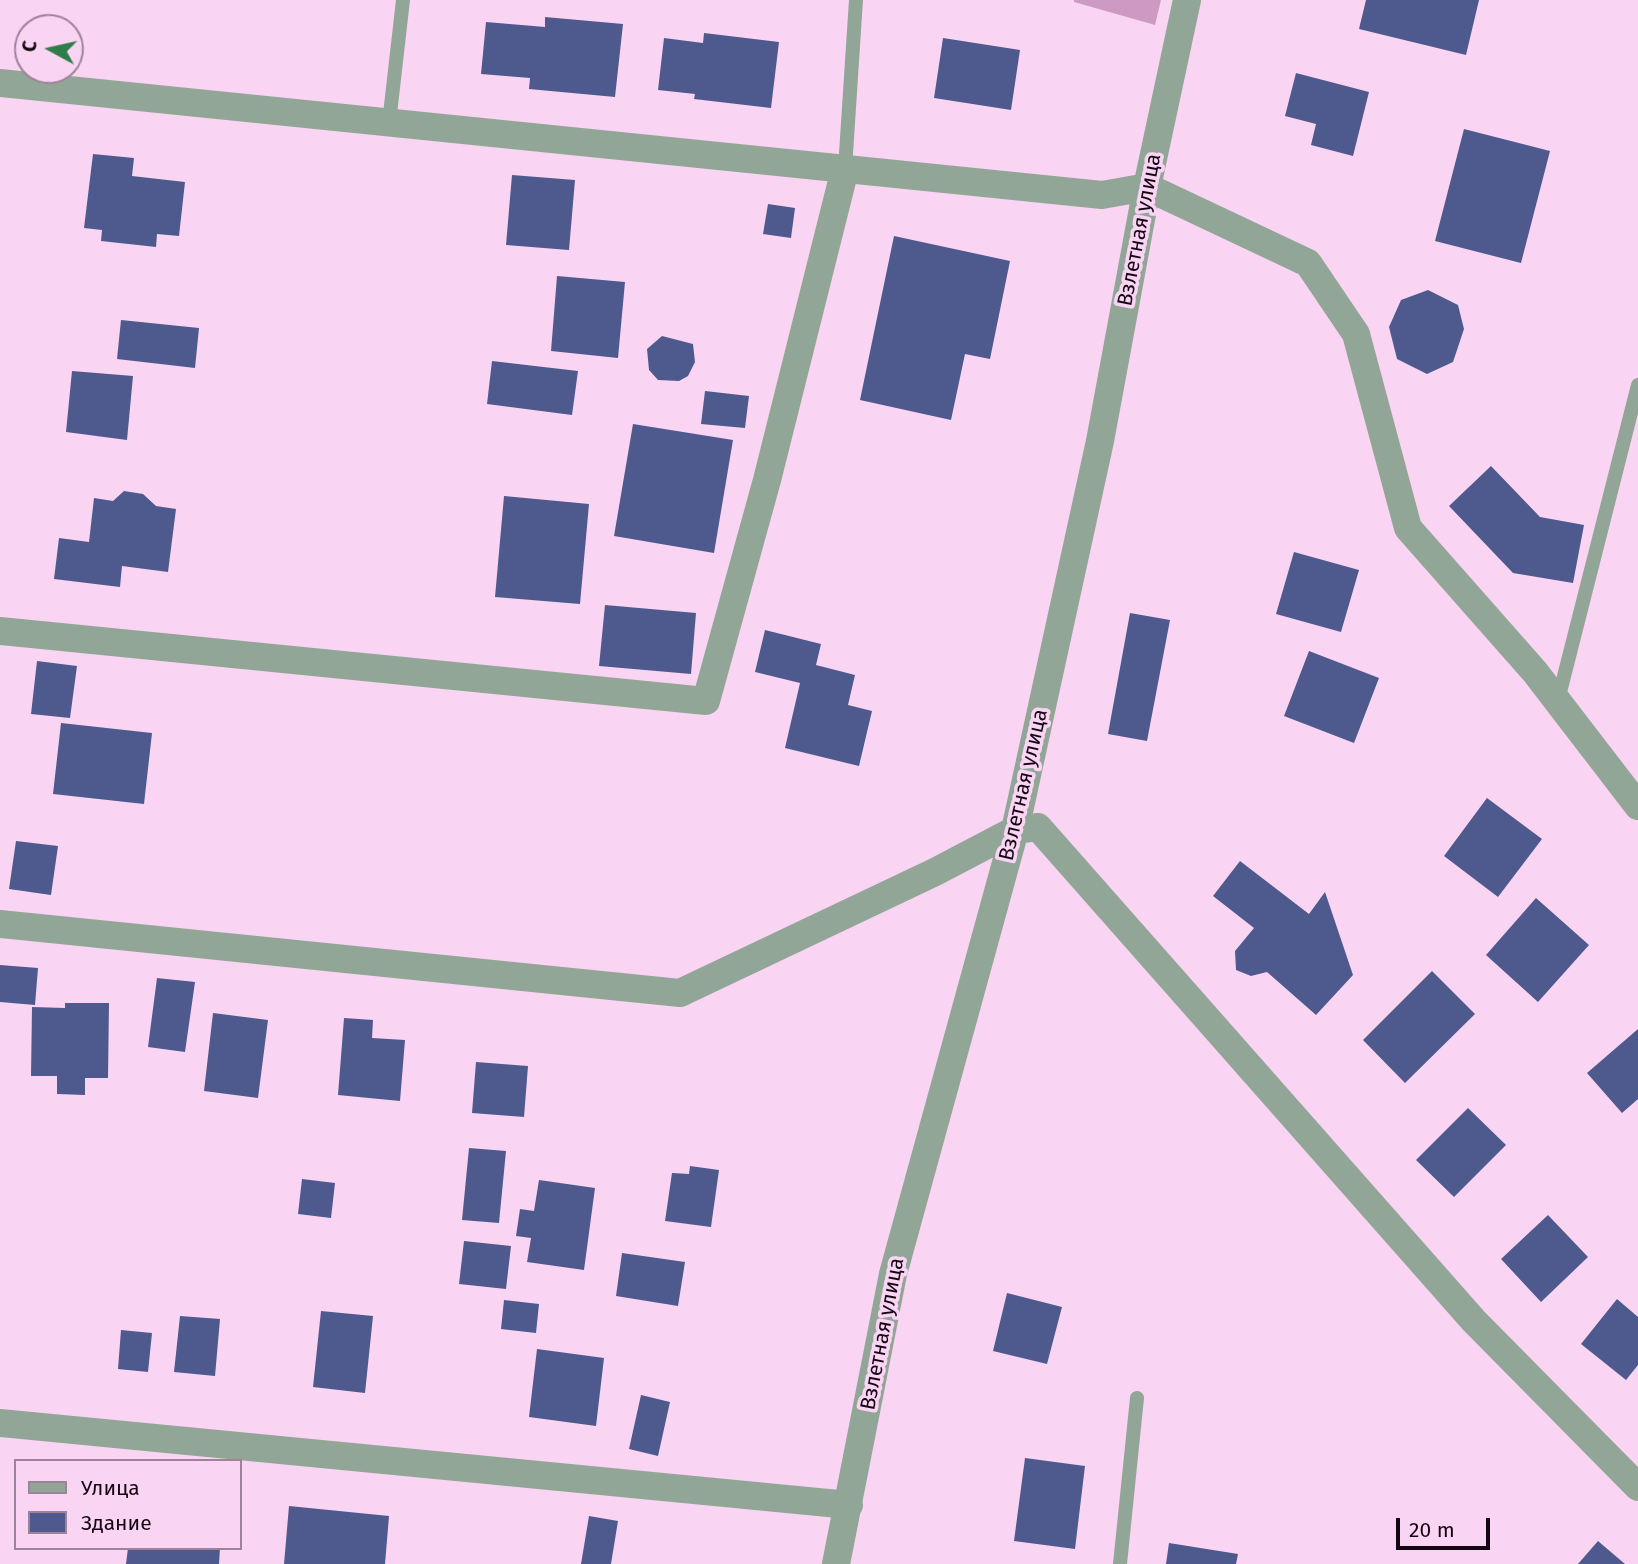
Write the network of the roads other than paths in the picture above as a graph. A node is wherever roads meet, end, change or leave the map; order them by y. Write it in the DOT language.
graph roads {
  1 [pos="403,0"];
  2 [pos="856,0"];
  3 [pos="1188,0"];
  4 [pos="0,83"];
  5 [pos="389,123"];
  6 [pos="845,169"];
  7 [pos="1147,187"];
  8 [pos="1638,385"];
  9 [pos="0,631"];
  10 [pos="1557,701"];
  11 [pos="1638,806"];
  12 [pos="1015,830"];
  13 [pos="0,924"];
  14 [pos="1137,1398"];
  15 [pos="0,1423"];
  16 [pos="1638,1487"];
  17 [pos="849,1505"];
  18 [pos="836,1564"];
  19 [pos="1120,1564"];
  1 -- 5 [label="lane"];
  2 -- 6 [label="lane"];
  3 -- 7 [label="street, Взлетная улица"];
  4 -- 5 [label="street"];
  5 -- 6 [label="street"];
  6 -- 7 [label="street"];
  6 -- 9 [label="street"];
  7 -- 10 [label="street"];
  7 -- 12 [label="street, Взлетная улица"];
  8 -- 10 [label="lane"];
  10 -- 11 [label="street"];
  12 -- 13 [label="street"];
  12 -- 16 [label="street"];
  12 -- 17 [label="street, Взлетная улица"];
  14 -- 19 [label="lane"];
  15 -- 17 [label="street"];
  17 -- 18 [label="street, Взлетная улица"];
}
